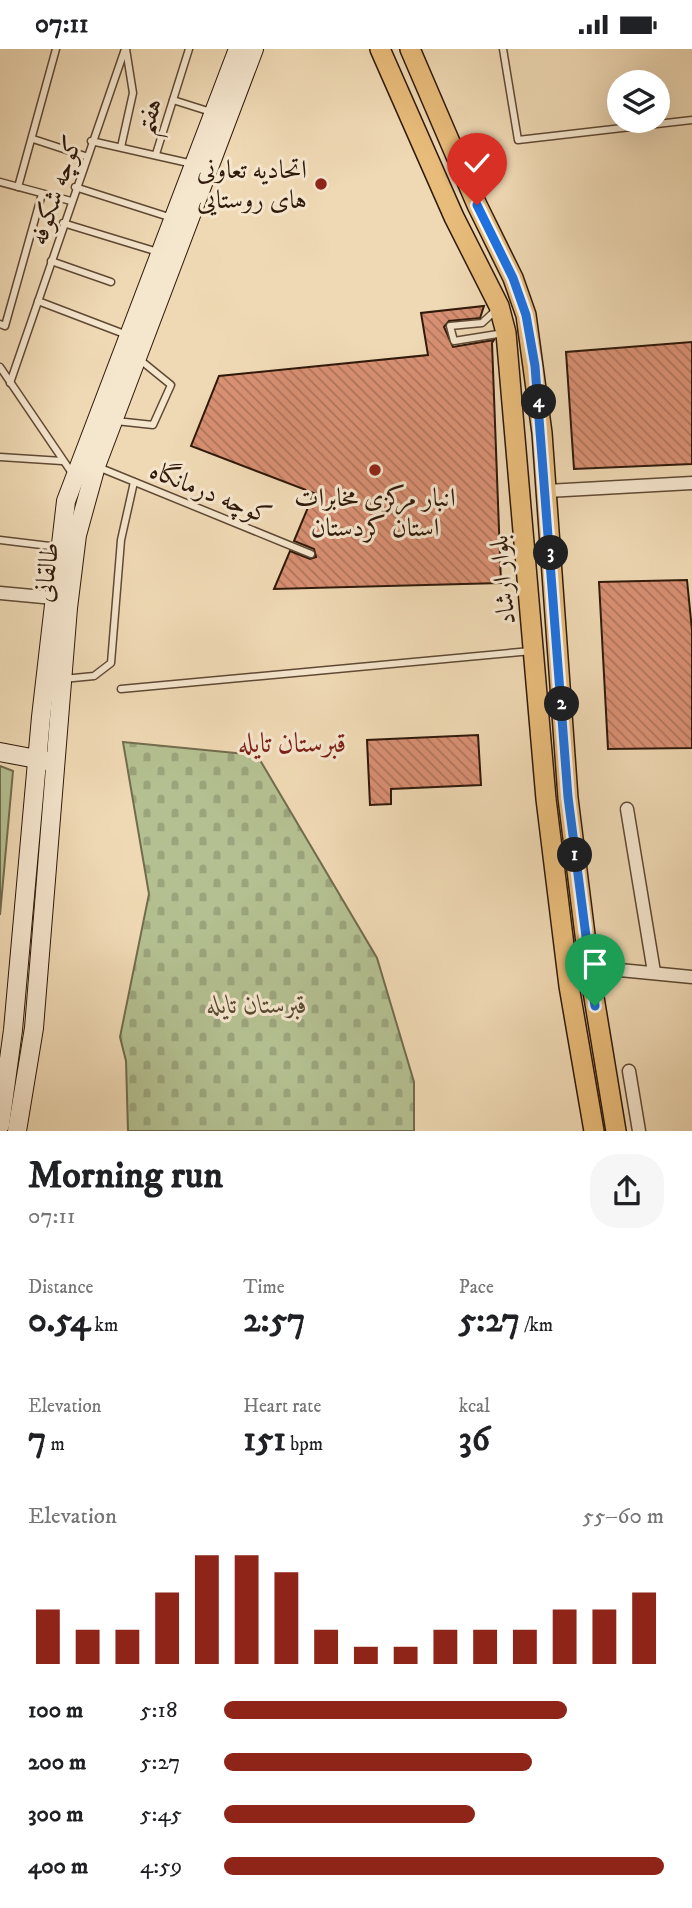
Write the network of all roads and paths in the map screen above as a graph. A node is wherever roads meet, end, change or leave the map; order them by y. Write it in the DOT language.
graph roads {
  1 [pos="56,49"];
  2 [pos="125,49"];
  3 [pos="189,49"];
  4 [pos="238,49"];
  5 [pos="254,49"];
  6 [pos="503,49"];
  7 [pos="413,50"];
  8 [pos="384,57"];
  9 [pos="173,100"];
  10 [pos="214,113"];
  11 [pos="692,120"];
  12 [pos="33,139"];
  13 [pos="91,141"];
  14 [pos="121,147"];
  15 [pos="156,154"];
  16 [pos="85,156"];
  17 [pos="203,158"];
  18 [pos="0,182"];
  19 [pos="18,187"];
  20 [pos="75,187"];
  21 [pos="42,194"];
  22 [pos="71,201"];
  23 [pos="174,219"];
  24 [pos="63,223"];
  25 [pos="160,253"];
  26 [pos="51,261"];
  27 [pos="111,282"];
  28 [pos="38,301"];
  29 [pos="499,306"];
  30 [pos="0,324"];
  31 [pos="506,333"];
  32 [pos="128,335"];
  33 [pos="138,358"];
  34 [pos="0,367"];
  35 [pos="10,383"];
  36 [pos="114,421"];
  37 [pos="0,457"];
  38 [pos="62,461"];
  39 [pos="96,466"];
  40 [pos="75,477"];
  41 [pos="134,482"];
  42 [pos="692,483"];
  43 [pos="547,491"];
  44 [pos="0,540"];
  45 [pos="60,547"];
  46 [pos="311,554"];
  47 [pos="0,593"];
  48 [pos="54,598"];
  49 [pos="557,632"];
  50 [pos="533,642"];
  51 [pos="62,679"];
  52 [pos="121,689"];
  53 [pos="0,752"];
  54 [pos="45,761"];
  55 [pos="627,809"];
  56 [pos="589,967"];
  57 [pos="654,972"];
  58 [pos="692,977"];
  59 [pos="629,1071"];
  60 [pos="0,1125"];
  61 [pos="17,1131"];
  62 [pos="594,1131"];
  63 [pos="616,1131"];
  64 [pos="639,1131"];
  1 -- 12 [label="lane"];
  2 -- 13 [label="lane, کوچه شکوفه"];
  2 -- 14 [label="lane"];
  3 -- 9 [label="lane, هفتم"];
  4 -- 10 [label="main road, طالقانی"];
  5 -- 17 [label="main road, طالقانی"];
  6 -- 11 [label="lane"];
  7 -- 8 [label="main road"];
  7 -- 43 [label="main road, بلوار ارشاد"];
  8 -- 29 [label="main road, بلوار ارشاد"];
  9 -- 10 [label="lane"];
  9 -- 15 [label="lane, هفتم"];
  10 -- 17 [label="main road, طالقانی"];
  12 -- 16 [label="lane"];
  12 -- 19 [label="lane"];
  13 -- 14 [label="lane"];
  13 -- 16 [label="lane, کوچه شکوفه"];
  14 -- 15 [label="lane"];
  15 -- 17 [label="lane"];
  16 -- 20 [label="lane, کوچه شکوفه"];
  17 -- 23 [label="main road, طالقانی"];
  17 -- 33 [label="main road, طالقانی"];
  18 -- 19 [label="lane"];
  19 -- 21 [label="lane"];
  20 -- 22 [label="lane, کوچه شکوفه"];
  20 -- 23 [label="lane"];
  21 -- 22 [label="lane"];
  21 -- 30 [label="lane"];
  22 -- 24 [label="lane, کوچه شکوفه"];
  23 -- 25 [label="main road, طالقانی"];
  24 -- 25 [label="lane"];
  24 -- 26 [label="lane, کوچه شکوفه"];
  25 -- 32 [label="main road, طالقانی"];
  26 -- 27 [label="lane"];
  26 -- 28 [label="lane, کوچه شکوفه"];
  28 -- 32 [label="lane"];
  28 -- 35 [label="lane, کوچه شکوفه"];
  29 -- 31 [label="main road, بلوار ارشاد"];
  29 -- 31 [label="lane"];
  31 -- 50 [label="main road, بلوار ارشاد"];
  32 -- 40 [label="main road, طالقانی"];
  33 -- 36 [label="main road, طالقانی"];
  33 -- 36 [label="lane"];
  34 -- 35 [label="lane"];
  35 -- 38 [label="lane"];
  36 -- 39 [label="main road, طالقانی"];
  37 -- 38 [label="lane"];
  38 -- 40 [label="lane"];
  39 -- 41 [label="lane, کوچه درمانگاه"];
  39 -- 51 [label="main road, طالقانی"];
  40 -- 45 [label="main road, طالقانی"];
  41 -- 46 [label="lane, کوچه درمانگاه"];
  41 -- 51 [label="lane"];
  42 -- 43 [label="street"];
  43 -- 49 [label="main road, بلوار ارشاد"];
  44 -- 45 [label="lane"];
  45 -- 48 [label="main road, طالقانی"];
  47 -- 48 [label="street"];
  48 -- 54 [label="main road, طالقانی"];
  49 -- 50 [label="main road"];
  49 -- 56 [label="main road, بلوار ارشاد"];
  50 -- 52 [label="lane"];
  50 -- 62 [label="main road, بلوار ارشاد"];
  51 -- 54 [label="main road, طالقانی"];
  53 -- 54 [label="main road"];
  54 -- 60 [label="main road, طالقانی"];
  54 -- 61 [label="main road, طالقانی"];
  55 -- 57 [label="street"];
  56 -- 57 [label="street"];
  56 -- 63 [label="main road, بلوار ارشاد"];
  57 -- 58 [label="street"];
  59 -- 64 [label="street"];
}
